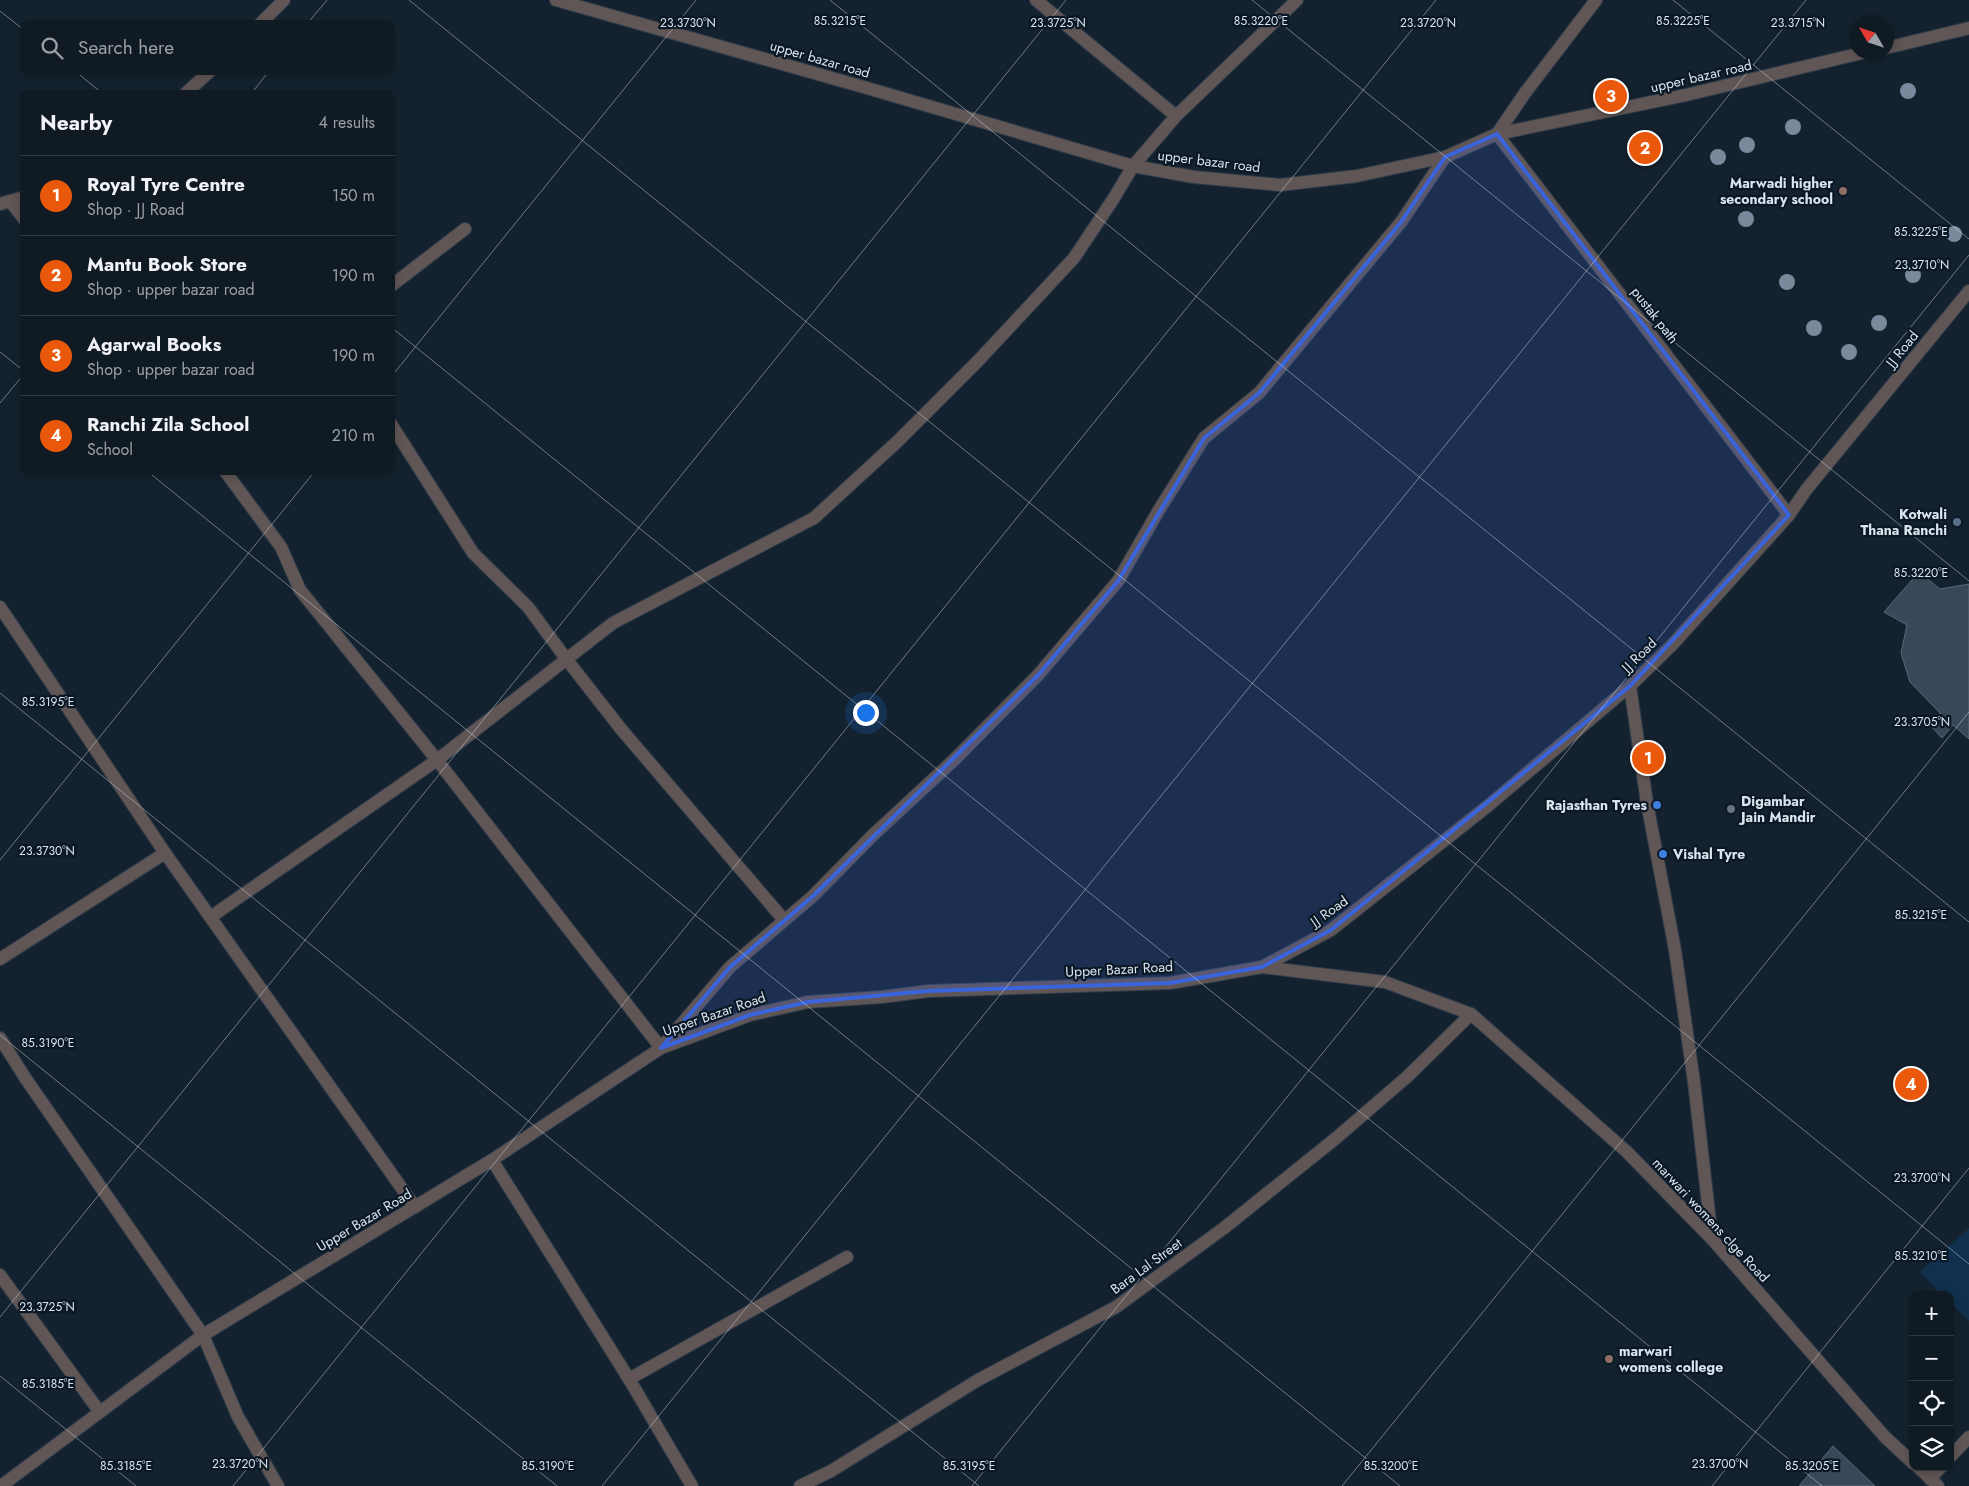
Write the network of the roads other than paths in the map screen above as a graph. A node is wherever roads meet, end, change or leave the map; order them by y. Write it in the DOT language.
graph roads {
  1 [pos="284,0"];
  2 [pos="556,0"];
  3 [pos="1036,0"];
  4 [pos="1297,0"];
  5 [pos="1596,0"];
  6 [pos="264,20"];
  7 [pos="1969,28"];
  8 [pos="1894,46"];
  9 [pos="1849,56"];
  10 [pos="206,75"];
  11 [pos="189,90"];
  12 [pos="1176,116"];
  13 [pos="1497,134"];
  14 [pos="1445,157"];
  15 [pos="1133,166"];
  16 [pos="20,198"];
  17 [pos="5,202"];
  18 [pos="20,215"];
  19 [pos="465,229"];
  20 [pos="395,283"];
  21 [pos="1969,291"];
  22 [pos="395,430"];
  23 [pos="228,475"];
  24 [pos="1789,515"];
  25 [pos="0,607"];
  26 [pos="566,660"];
  27 [pos="1630,686"];
  28 [pos="437,760"];
  29 [pos="165,853"];
  30 [pos="212,916"];
  31 [pos="784,920"];
  32 [pos="0,959"];
  33 [pos="1262,968"];
  34 [pos="1471,1014"];
  35 [pos="0,1038"];
  36 [pos="661,1048"];
  37 [pos="492,1160"];
  38 [pos="415,1207"];
  39 [pos="1712,1239"];
  40 [pos="847,1256"];
  41 [pos="0,1275"];
  42 [pos="204,1335"];
  43 [pos="629,1379"];
  44 [pos="99,1411"];
  45 [pos="1969,1437"];
  46 [pos="1954,1453"];
  47 [pos="1909,1459"];
  48 [pos="1922,1471"];
  49 [pos="822,1481"];
  50 [pos="1934,1482"];
  51 [pos="1,1486"];
  52 [pos="278,1486"];
  53 [pos="692,1486"];
  54 [pos="800,1486"];
  1 -- 6 [label="street"];
  2 -- 15 [label="street, upper bazar road"];
  3 -- 12 [label="street"];
  4 -- 12 [label="street"];
  5 -- 13 [label="street"];
  7 -- 8 [label="street"];
  9 -- 13 [label="street, upper bazar road"];
  10 -- 11 [label="street"];
  12 -- 15 [label="street"];
  13 -- 14 [label="street, upper bazar road"];
  13 -- 24 [label="street, pustak path"];
  14 -- 15 [label="street, upper bazar road"];
  14 -- 31 [label="street"];
  15 -- 26 [label="street"];
  16 -- 17 [label="street"];
  17 -- 18 [label="street"];
  19 -- 20 [label="street"];
  21 -- 24 [label="street, JJ Road"];
  22 -- 26 [label="street"];
  23 -- 28 [label="street"];
  24 -- 27 [label="street, JJ Road"];
  25 -- 29 [label="street"];
  26 -- 28 [label="street"];
  26 -- 31 [label="street"];
  27 -- 33 [label="street, JJ Road"];
  27 -- 39 [label="street"];
  28 -- 30 [label="street"];
  28 -- 36 [label="street"];
  29 -- 30 [label="street"];
  29 -- 32 [label="street"];
  30 -- 38 [label="street"];
  31 -- 36 [label="street"];
  33 -- 34 [label="street, Upper Bazar Road"];
  33 -- 36 [label="street, Upper Bazar Road"];
  34 -- 39 [label="street, marwari womens clge Road"];
  34 -- 49 [label="street, Bara Lal Street"];
  35 -- 42 [label="street"];
  36 -- 37 [label="street, Upper Bazar Road"];
  37 -- 38 [label="street, Upper Bazar Road"];
  37 -- 43 [label="street"];
  38 -- 42 [label="street, Upper Bazar Road"];
  39 -- 47 [label="street, marwari womens clge Road"];
  40 -- 43 [label="street"];
  41 -- 44 [label="street"];
  42 -- 44 [label="street, Upper Bazar Road"];
  42 -- 52 [label="street"];
  43 -- 53 [label="street"];
  44 -- 51 [label="street, Upper Bazar Road"];
  45 -- 46 [label="street"];
  48 -- 50 [label="street"];
  49 -- 54 [label="street, Bara Lal Street"];
}
